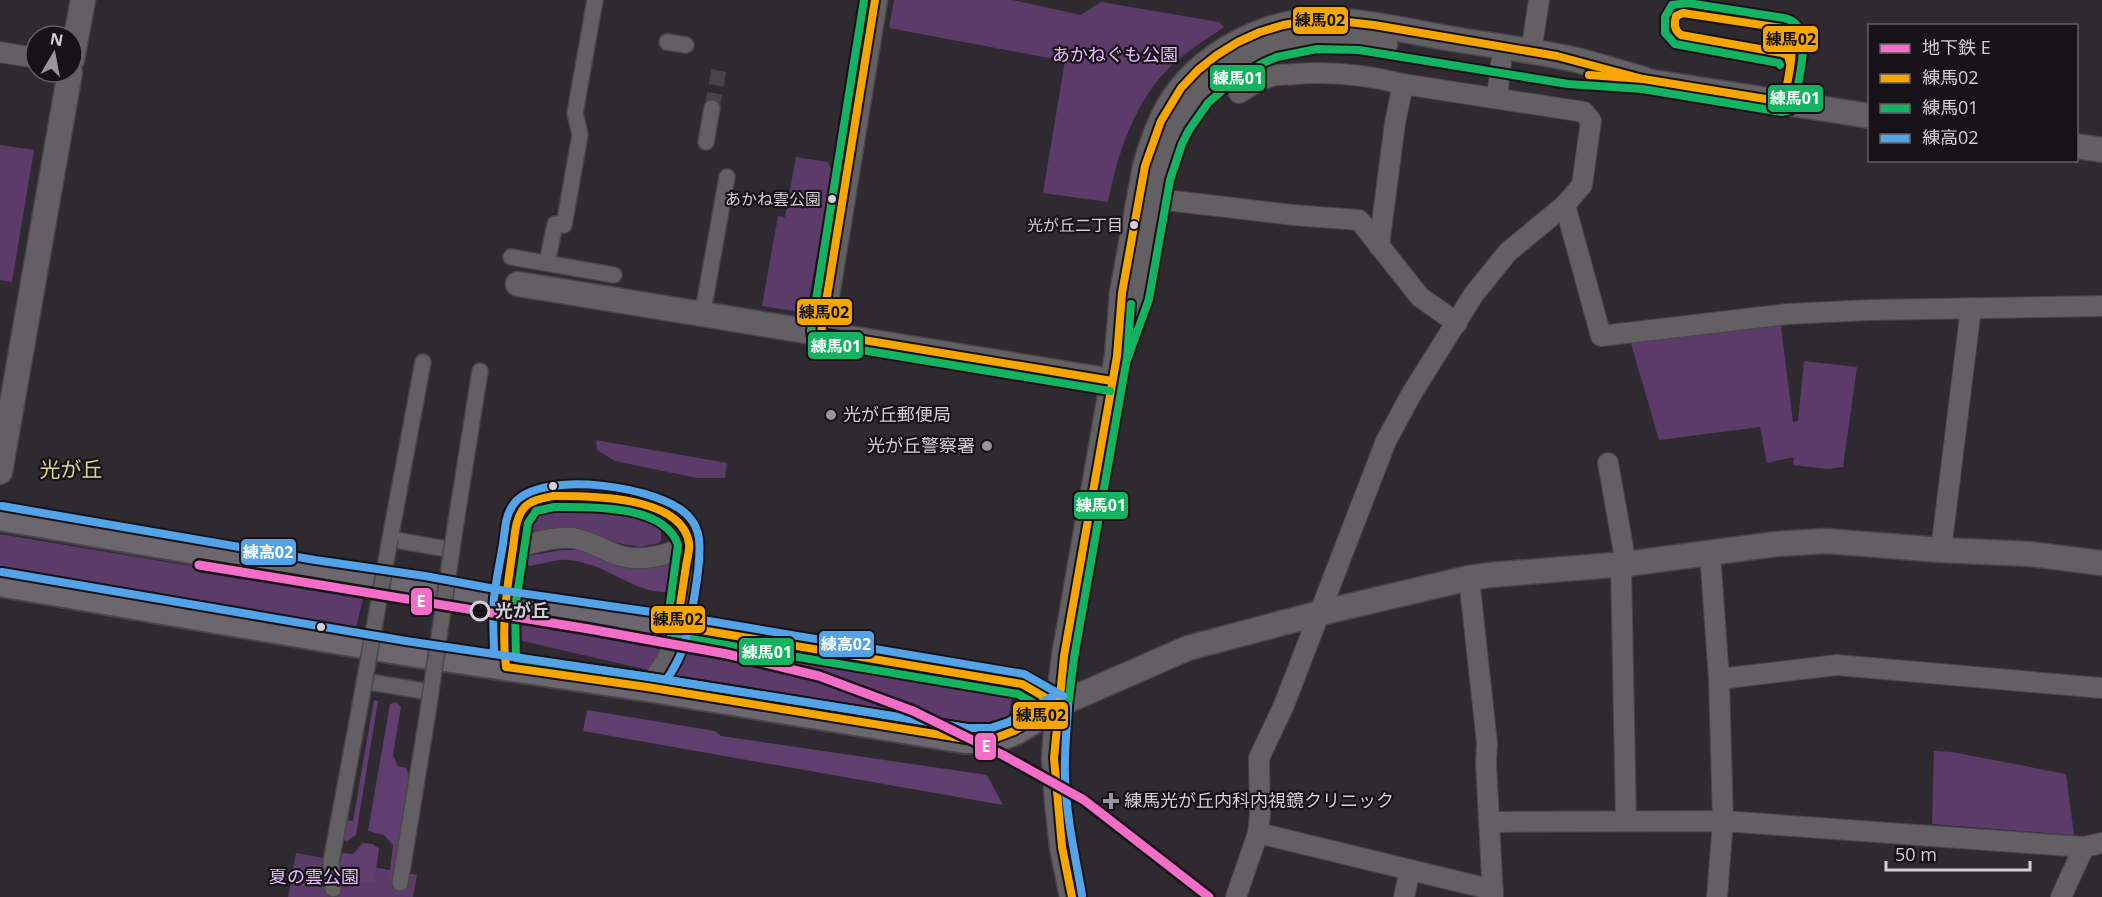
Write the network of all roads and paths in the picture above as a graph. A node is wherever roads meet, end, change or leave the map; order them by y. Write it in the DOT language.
graph roads {
  1 [pos="83,0"];
  2 [pos="595,0"];
  3 [pos="875,0"];
  4 [pos="1539,0"];
  5 [pos="79,24"];
  6 [pos="667,42"];
  7 [pos="686,45"];
  8 [pos="1271,47"];
  9 [pos="0,52"];
  10 [pos="1531,52"];
  11 [pos="24,56"];
  12 [pos="1501,63"];
  13 [pos="1272,76"];
  14 [pos="1642,78"];
  15 [pos="68,84"];
  16 [pos="1403,84"];
  17 [pos="1239,93"];
  18 [pos="1497,98"];
  19 [pos="712,108"];
  20 [pos="1868,116"];
  21 [pos="706,142"];
  22 [pos="2078,146"];
  23 [pos="2102,150"];
  24 [pos="727,177"];
  25 [pos="1157,199"];
  26 [pos="1564,205"];
  27 [pos="1379,246"];
  28 [pos="511,257"];
  29 [pos="547,263"];
  30 [pos="614,275"];
  31 [pos="519,284"];
  32 [pos="705,300"];
  33 [pos="2102,306"];
  34 [pos="1971,308"];
  35 [pos="1457,323"];
  36 [pos="821,333"];
  37 [pos="1117,356"];
  38 [pos="423,362"];
  39 [pos="480,370"];
  40 [pos="1112,381"];
  41 [pos="1608,463"];
  42 [pos="0,472"];
  43 [pos="0,516"];
  44 [pos="390,539"];
  45 [pos="689,544"];
  46 [pos="513,548"];
  47 [pos="452,550"];
  48 [pos="1941,550"];
  49 [pos="1710,553"];
  50 [pos="2102,563"];
  51 [pos="1623,565"];
  52 [pos="1469,578"];
  53 [pos="0,582"];
  54 [pos="504,601"];
  55 [pos="1320,613"];
  56 [pos="677,626"];
  57 [pos="506,667"];
  58 [pos="1719,679"];
  59 [pos="364,681"];
  60 [pos="647,687"];
  61 [pos="2102,688"];
  62 [pos="430,692"];
  63 [pos="1058,705"];
  64 [pos="1626,821"];
  65 [pos="1723,821"];
  66 [pos="1490,822"];
  67 [pos="1258,833"];
  68 [pos="2093,845"];
  69 [pos="1410,870"];
  70 [pos="400,883"];
  71 [pos="333,889"];
  72 [pos="1493,893"];
  73 [pos="1072,897"];
  74 [pos="1236,897"];
  75 [pos="1404,897"];
  76 [pos="1717,897"];
  77 [pos="2061,897"];
  1 -- 5 [label="street"];
  2 -- 29 [label="street"];
  3 -- 36 [label="street"];
  4 -- 10 [label="street"];
  6 -- 7 [label="street"];
  8 -- 12 [label="street"];
  8 -- 13 [label="street"];
  8 -- 25 [label="street"];
  9 -- 11 [label="street"];
  10 -- 14 [label="street"];
  10 -- 37 [label="street"];
  12 -- 14 [label="street"];
  12 -- 18 [label="street"];
  13 -- 16 [label="street"];
  13 -- 17 [label="street"];
  14 -- 20 [label="street"];
  15 -- 42 [label="street"];
  16 -- 18 [label="street"];
  16 -- 27 [label="street"];
  18 -- 26 [label="street"];
  19 -- 21 [label="street"];
  22 -- 23 [label="street"];
  24 -- 32 [label="street"];
  25 -- 27 [label="street"];
  25 -- 37 [label="street"];
  26 -- 34 [label="street"];
  26 -- 35 [label="street"];
  27 -- 35 [label="street"];
  28 -- 29 [label="street"];
  29 -- 30 [label="street"];
  31 -- 36 [label="street"];
  33 -- 34 [label="street"];
  34 -- 48 [label="street"];
  35 -- 55 [label="street"];
  36 -- 40 [label="street"];
  37 -- 40 [label="street"];
  38 -- 44 [label="street"];
  39 -- 47 [label="street, bridge"];
  40 -- 63 [label="street"];
  41 -- 51 [label="street"];
  43 -- 54 [label="main road"];
  44 -- 47 [label="street"];
  44 -- 59 [label="street, bridge"];
  45 -- 46 [label="street"];
  45 -- 46 [label="street"];
  45 -- 56 [label="street"];
  46 -- 54 [label="street"];
  47 -- 62 [label="street, bridge"];
  48 -- 49 [label="street"];
  48 -- 50 [label="street"];
  49 -- 51 [label="street"];
  49 -- 58 [label="street"];
  51 -- 52 [label="street"];
  51 -- 64 [label="street"];
  52 -- 55 [label="street"];
  52 -- 66 [label="street"];
  53 -- 57 [label="main road"];
  54 -- 56 [label="main road"];
  54 -- 57 [label="street"];
  55 -- 63 [label="street"];
  55 -- 67 [label="street"];
  56 -- 60 [label="street"];
  56 -- 63 [label="main road"];
  57 -- 60 [label="main road"];
  58 -- 61 [label="street"];
  58 -- 65 [label="street"];
  59 -- 62 [label="street"];
  59 -- 71 [label="street, bridge"];
  60 -- 63 [label="main road"];
  62 -- 70 [label="street, bridge"];
  63 -- 73 [label="street"];
  64 -- 65 [label="street"];
  64 -- 66 [label="street"];
  65 -- 68 [label="street"];
  65 -- 76 [label="street"];
  66 -- 72 [label="street"];
  67 -- 69 [label="street"];
  67 -- 74 [label="street"];
  68 -- 77 [label="street"];
  69 -- 72 [label="street"];
  69 -- 75 [label="street"];
}
